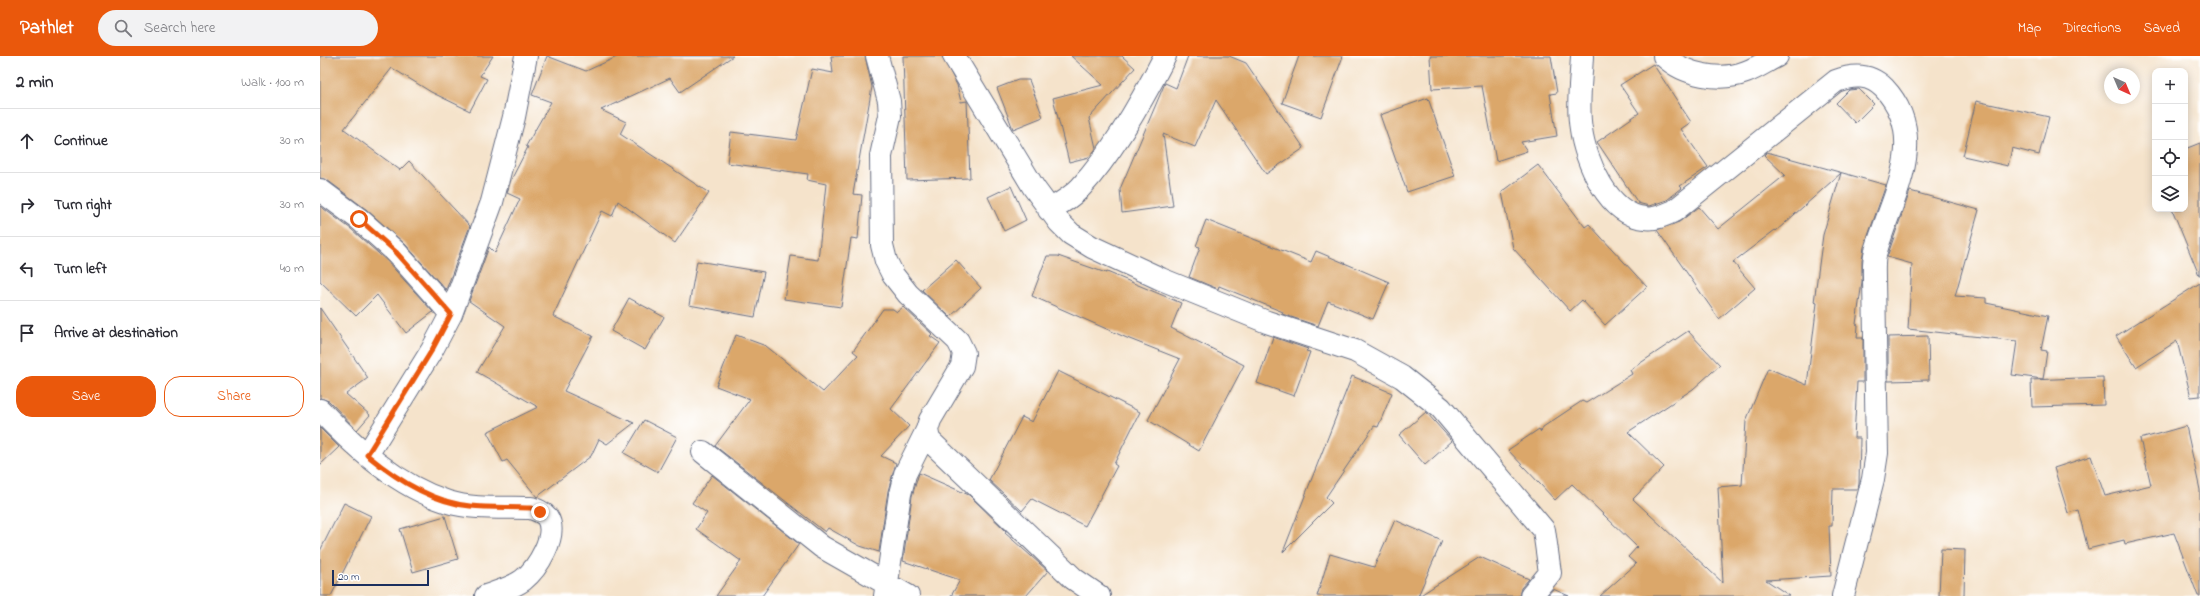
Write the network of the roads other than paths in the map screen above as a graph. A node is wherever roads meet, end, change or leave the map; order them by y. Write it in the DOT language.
graph roads {
  1 [pos="526,56"];
  2 [pos="877,56"];
  3 [pos="954,56"];
  4 [pos="1165,56"];
  5 [pos="1582,56"];
  6 [pos="1664,56"];
  7 [pos="1777,56"];
  8 [pos="320,190"];
  9 [pos="1049,210"];
  10 [pos="451,314"];
  11 [pos="320,410"];
  12 [pos="927,430"];
  13 [pos="703,452"];
  14 [pos="367,455"];
  15 [pos="886,591"];
  16 [pos="486,596"];
  17 [pos="908,596"];
  18 [pos="1099,596"];
  19 [pos="1531,596"];
  20 [pos="1843,596"];
  1 -- 10 [label="street"];
  2 -- 12 [label="street"];
  3 -- 9 [label="street"];
  4 -- 9 [label="street"];
  5 -- 20 [label="street"];
  6 -- 7 [label="street"];
  8 -- 10 [label="street"];
  9 -- 19 [label="street"];
  10 -- 14 [label="street"];
  11 -- 14 [label="street"];
  12 -- 15 [label="street"];
  12 -- 18 [label="street"];
  13 -- 15 [label="street"];
  14 -- 16 [label="street"];
  15 -- 17 [label="street"];
}
